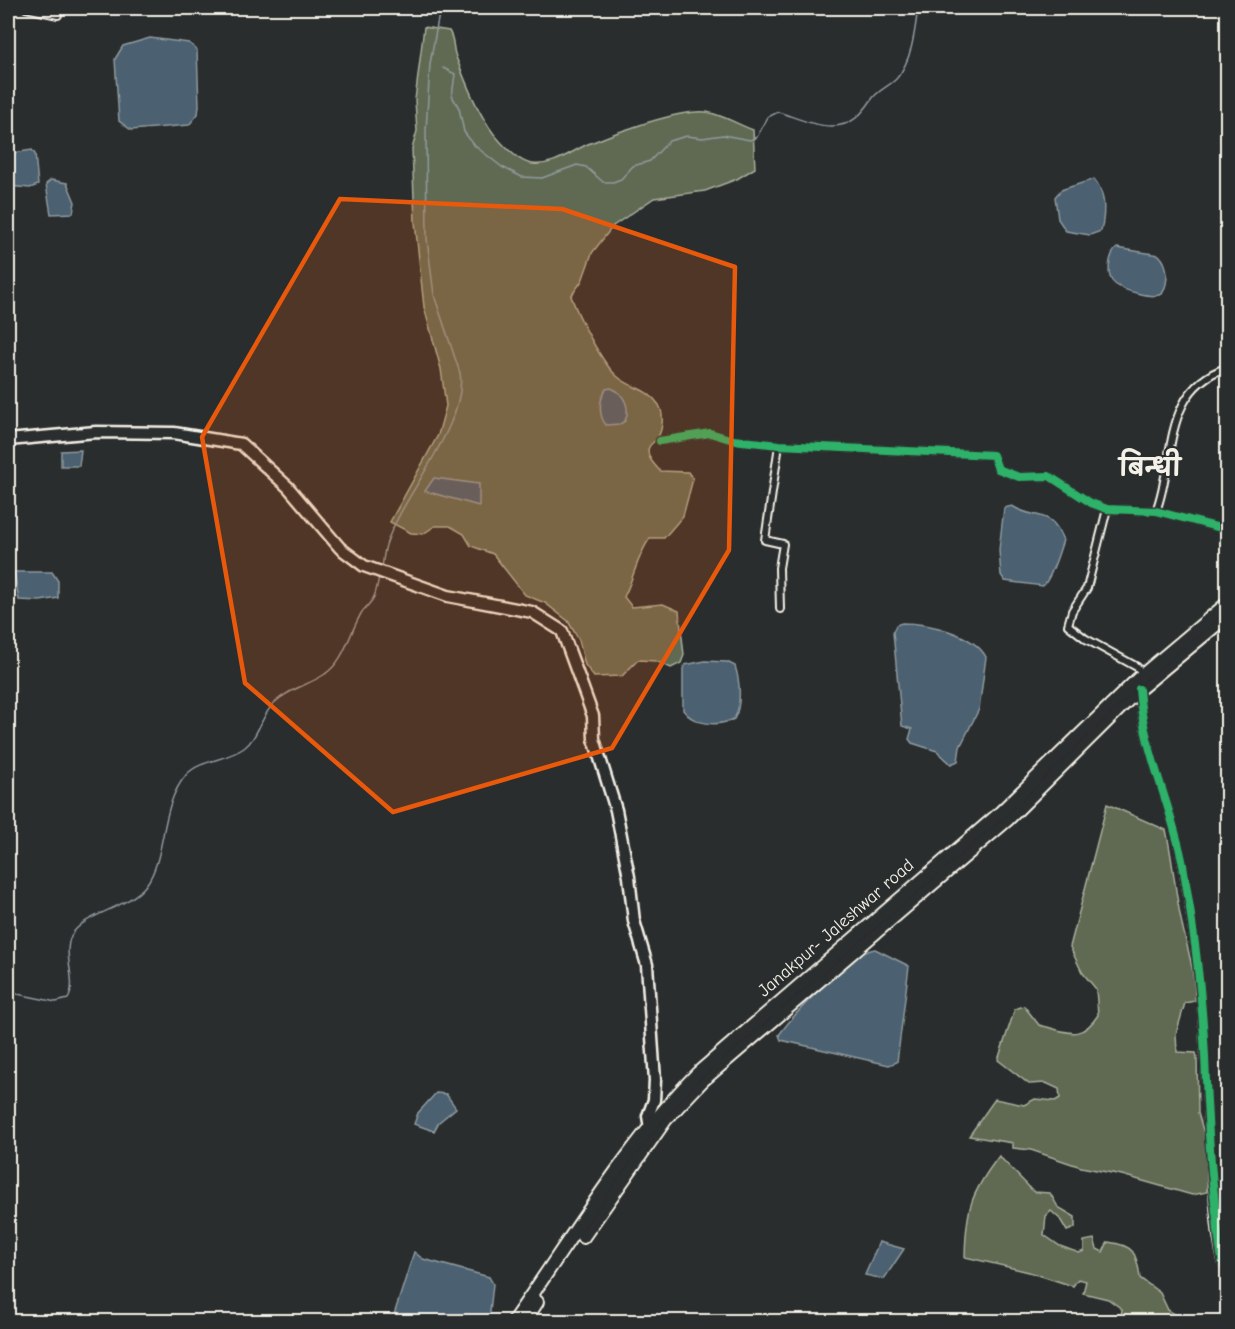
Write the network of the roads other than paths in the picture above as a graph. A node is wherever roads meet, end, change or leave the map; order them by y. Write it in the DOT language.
graph roads {
  1 [pos="26,8"];
  2 [pos="58,15"];
  3 [pos="1227,367"];
  4 [pos="8,440"];
  5 [pos="660,441"];
  6 [pos="779,445"];
  7 [pos="1107,509"];
  8 [pos="1156,511"];
  9 [pos="1227,530"];
  10 [pos="1227,603"];
  11 [pos="780,609"];
  12 [pos="1227,616"];
  13 [pos="1143,674"];
  14 [pos="1139,689"];
  15 [pos="653,1131"];
  16 [pos="1227,1278"];
  17 [pos="513,1322"];
  18 [pos="524,1322"];
  1 -- 2 [label="street"];
  3 -- 8 [label="street"];
  4 -- 15 [label="main road"];
  5 -- 6 [label="street"];
  6 -- 7 [label="street"];
  6 -- 11 [label="street"];
  7 -- 8 [label="street"];
  7 -- 13 [label="street"];
  8 -- 9 [label="street"];
  10 -- 13 [label="highway, Janakpur- Jaleshwar road"];
  12 -- 14 [label="highway, Janakpur- Jaleshwar road"];
  13 -- 15 [label="highway, Janakpur- Jaleshwar road"];
  14 -- 15 [label="highway, Janakpur- Jaleshwar road"];
  14 -- 16 [label="street"];
  15 -- 17 [label="highway, Janakpur- Jaleshwar road"];
  15 -- 18 [label="highway, Janakpur- Jaleshwar road"];
}
